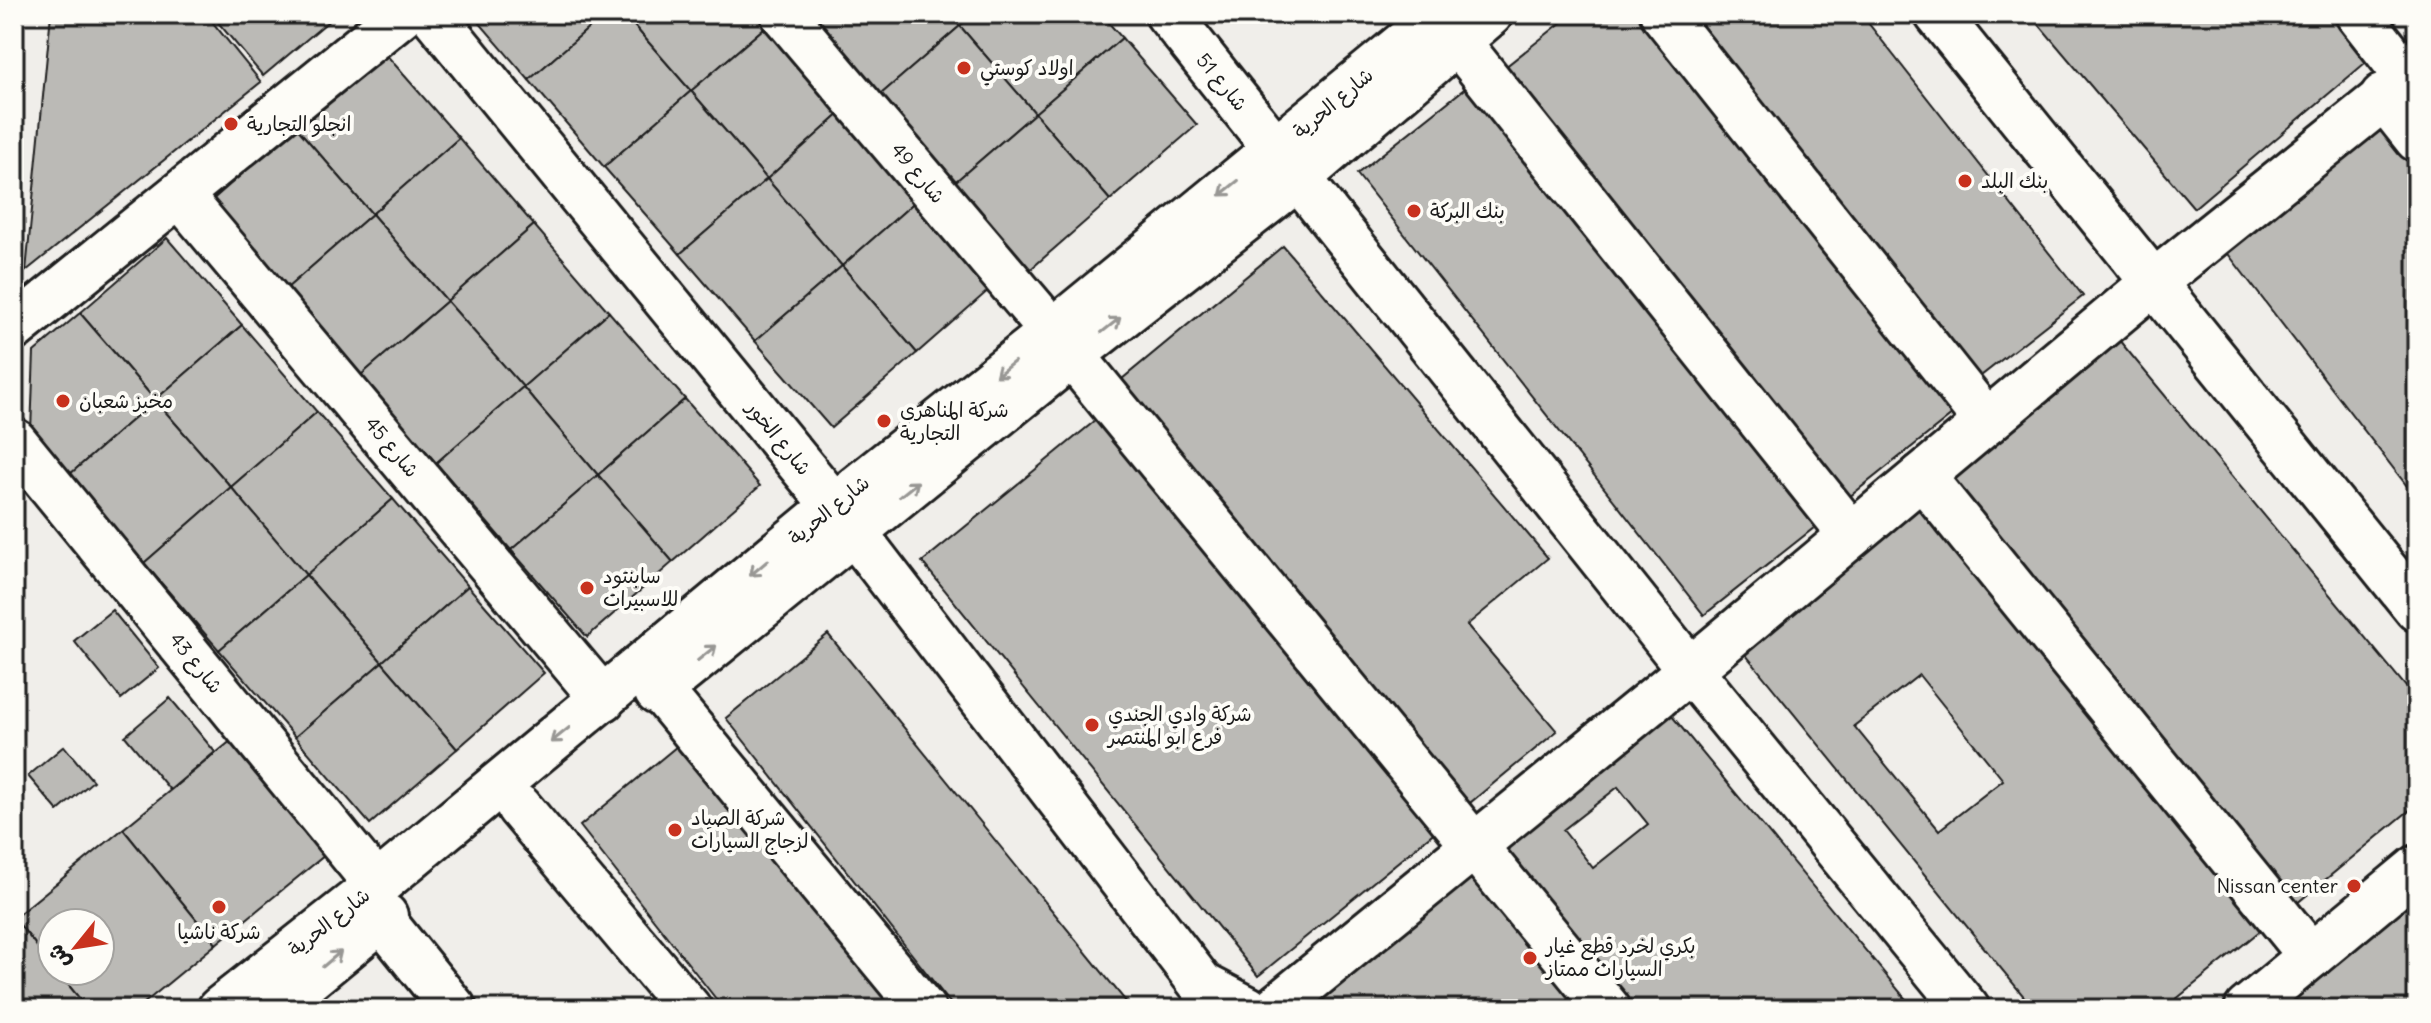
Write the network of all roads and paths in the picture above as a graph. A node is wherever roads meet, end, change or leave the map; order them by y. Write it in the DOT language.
graph roads {
  1 [pos="402,14"];
  2 [pos="432,14"];
  3 [pos="783,14"];
  4 [pos="1168,14"];
  5 [pos="1490,14"];
  6 [pos="1663,14"];
  7 [pos="1937,14"];
  8 [pos="2358,14"];
  9 [pos="1449,28"];
  10 [pos="2403,82"];
  11 [pos="2417,139"];
  12 [pos="1288,163"];
  13 [pos="180,195"];
  14 [pos="2153,283"];
  15 [pos="14,328"];
  16 [pos="1062,344"];
  17 [pos="1987,422"];
  18 [pos="14,441"];
  19 [pos="1922,476"];
  20 [pos="845,519"];
  21 [pos="1851,534"];
  22 [pos="2417,609"];
  23 [pos="1690,670"];
  24 [pos="660,690"];
  25 [pos="603,699"];
  26 [pos="519,807"];
  27 [pos="1475,845"];
  28 [pos="2417,868"];
  29 [pos="374,900"];
  30 [pos="2311,956"];
  31 [pos="1203,997"];
  32 [pos="220,1009"];
  33 [pos="272,1009"];
  34 [pos="454,1009"];
  35 [pos="689,1009"];
  36 [pos="923,1009"];
  37 [pos="1248,1009"];
  38 [pos="1274,1009"];
  39 [pos="1608,1009"];
  40 [pos="1967,1009"];
  41 [pos="2247,1009"];
  1 -- 13 [label="street"];
  2 -- 20 [label="street, شارع الخور"];
  3 -- 16 [label="street, شارع 49"];
  4 -- 12 [label="street, شارع 51"];
  5 -- 9 [label="street, شارع الحرية"];
  6 -- 17 [label="street"];
  7 -- 14 [label="street"];
  8 -- 10 [label="street"];
  9 -- 12 [label="street, شارع الحرية"];
  9 -- 21 [label="street"];
  10 -- 11 [label="street"];
  10 -- 14 [label="street"];
  12 -- 16 [label="street, شارع الحرية"];
  12 -- 23 [label="street, شارع 51"];
  13 -- 15 [label="street"];
  13 -- 25 [label="street, شارع 45"];
  14 -- 17 [label="street"];
  14 -- 22 [label="street"];
  16 -- 20 [label="street, شارع الحرية"];
  16 -- 27 [label="street, شارع 49"];
  17 -- 19 [label="street"];
  18 -- 29 [label="street, شارع 43"];
  19 -- 21 [label="street"];
  19 -- 30 [label="street"];
  24 -- 20 [label="street, شارع الحرية, one-way"];
  20 -- 25 [label="street, شارع الحرية, one-way"];
  20 -- 31 [label="street, شارع الخور"];
  21 -- 23 [label="street"];
  23 -- 27 [label="street"];
  23 -- 40 [label="street, شارع 51"];
  24 -- 26 [label="street, شارع الحرية"];
  24 -- 36 [label="street"];
  25 -- 29 [label="street, شارع الحرية, one-way"];
  26 -- 29 [label="street, شارع الحرية"];
  26 -- 35 [label="street"];
  27 -- 38 [label="street"];
  27 -- 39 [label="street, شارع 49"];
  28 -- 30 [label="street"];
  29 -- 32 [label="street, شارع الحرية"];
  33 -- 29 [label="street, شارع الحرية, one-way"];
  29 -- 34 [label="street, شارع 43"];
  30 -- 41 [label="street"];
  31 -- 37 [label="street, شارع الخور"];
}
